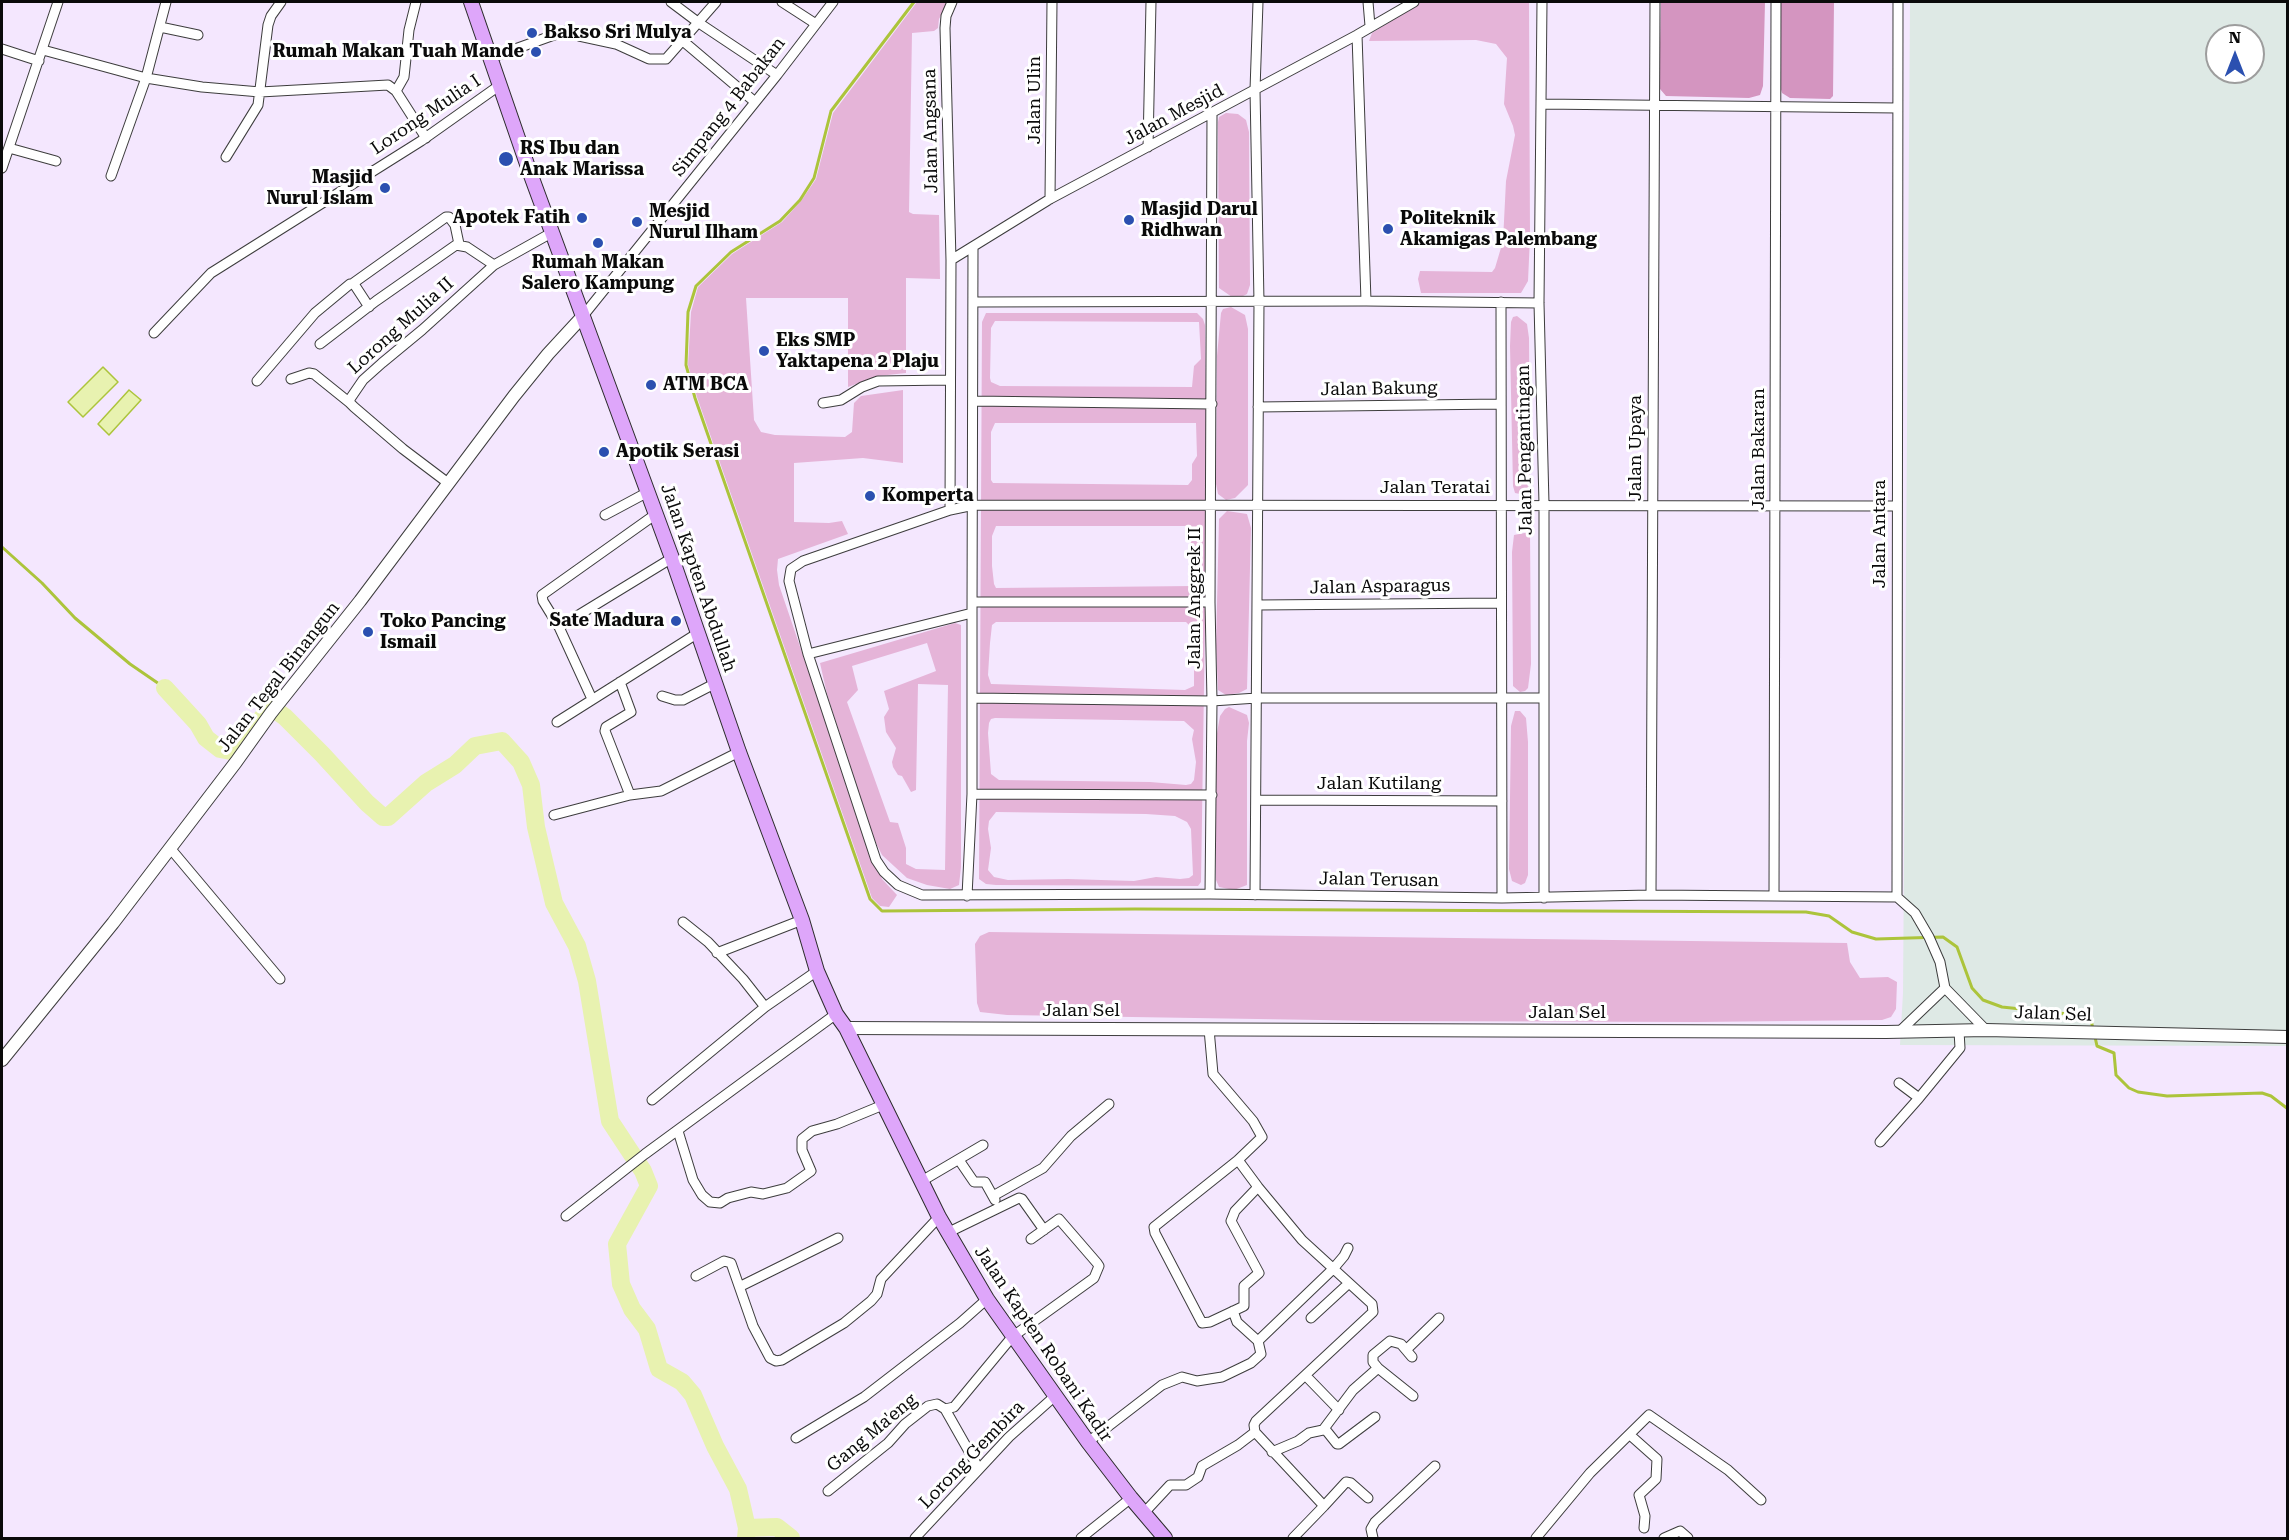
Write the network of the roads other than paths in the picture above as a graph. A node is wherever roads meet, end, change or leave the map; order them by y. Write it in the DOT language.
graph roads {
  1 [pos="55,2"];
  2 [pos="166,2"];
  3 [pos="281,2"];
  4 [pos="416,2"];
  5 [pos="471,2"];
  6 [pos="671,2"];
  7 [pos="716,2"];
  8 [pos="782,2"];
  9 [pos="833,2"];
  10 [pos="952,2"];
  11 [pos="1052,2"];
  12 [pos="1151,2"];
  13 [pos="1258,2"];
  14 [pos="1368,2"];
  15 [pos="1414,2"];
  16 [pos="1542,2"];
  17 [pos="1655,2"];
  18 [pos="1776,2"];
  19 [pos="1898,2"];
  20 [pos="699,23"];
  21 [pos="816,24"];
  22 [pos="1370,26"];
  23 [pos="160,27"];
  24 [pos="198,35"];
  25 [pos="1357,35"];
  26 [pos="683,41"];
  27 [pos="2,49"];
  28 [pos="43,50"];
  29 [pos="490,58"];
  30 [pos="39,61"];
  31 [pos="777,75"];
  32 [pos="146,78"];
  33 [pos="500,85"];
  34 [pos="1255,90"];
  35 [pos="396,91"];
  36 [pos="260,92"];
  37 [pos="755,102"];
  38 [pos="1541,104"];
  39 [pos="1654,107"];
  40 [pos="1776,108"];
  41 [pos="1897,108"];
  42 [pos="1212,113"];
  43 [pos="426,138"];
  44 [pos="1148,147"];
  45 [pos="9,148"];
  46 [pos="226,157"];
  47 [pos="56,161"];
  48 [pos="2,168"];
  49 [pos="111,176"];
  50 [pos="1050,199"];
  51 [pos="552,232"];
  52 [pos="459,244"];
  53 [pos="973,247"];
  54 [pos="951,260"];
  55 [pos="494,265"];
  56 [pos="352,284"];
  57 [pos="1366,301"];
  58 [pos="973,302"];
  59 [pos="1259,302"];
  60 [pos="1501,302"];
  61 [pos="1211,303"];
  62 [pos="1539,303"];
  63 [pos="369,307"];
  64 [pos="583,316"];
  65 [pos="154,333"];
  66 [pos="320,344"];
  67 [pos="291,379"];
  68 [pos="949,380"];
  69 [pos="257,381"];
  70 [pos="973,401"];
  71 [pos="350,403"];
  72 [pos="823,403"];
  73 [pos="1212,404"];
  74 [pos="1501,404"];
  75 [pos="1258,407"];
  76 [pos="448,483"];
  77 [pos="648,492"];
  78 [pos="1500,504"];
  79 [pos="1544,504"];
  80 [pos="1652,504"];
  81 [pos="974,505"];
  82 [pos="1212,505"];
  83 [pos="1258,505"];
  84 [pos="1896,506"];
  85 [pos="1776,507"];
  86 [pos="950,510"];
  87 [pos="656,514"];
  88 [pos="605,515"];
  89 [pos="672,558"];
  90 [pos="972,602"];
  91 [pos="1210,602"];
  92 [pos="1502,603"];
  93 [pos="1258,605"];
  94 [pos="972,613"];
  95 [pos="559,627"];
  96 [pos="698,633"];
  97 [pos="808,654"];
  98 [pos="620,682"];
  99 [pos="716,683"];
  100 [pos="662,696"];
  101 [pos="973,698"];
  102 [pos="1257,698"];
  103 [pos="1542,698"];
  104 [pos="592,699"];
  105 [pos="1502,699"];
  106 [pos="1212,701"];
  107 [pos="557,722"];
  108 [pos="739,752"];
  109 [pos="972,794"];
  110 [pos="630,795"];
  111 [pos="1212,795"];
  112 [pos="1256,800"];
  113 [pos="1502,801"];
  114 [pos="554,815"];
  115 [pos="170,848"];
  116 [pos="1210,894"];
  117 [pos="1255,895"];
  118 [pos="1652,895"];
  119 [pos="967,896"];
  120 [pos="1774,896"];
  121 [pos="1897,897"];
  122 [pos="1502,898"];
  123 [pos="1544,898"];
  124 [pos="802,920"];
  125 [pos="683,922"];
  126 [pos="717,953"];
  127 [pos="817,971"];
  128 [pos="280,978"];
  129 [pos="1945,988"];
  130 [pos="765,1007"];
  131 [pos="836,1014"];
  132 [pos="846,1028"];
  133 [pos="1209,1029"];
  134 [pos="1986,1030"];
  135 [pos="1959,1031"];
  136 [pos="1899,1032"];
  137 [pos="2288,1037"];
  138 [pos="2,1060"];
  139 [pos="1899,1083"];
  140 [pos="1919,1098"];
  141 [pos="652,1100"];
  142 [pos="1109,1104"];
  143 [pos="883,1105"];
  144 [pos="678,1131"];
  145 [pos="1880,1142"];
  146 [pos="983,1145"];
  147 [pos="959,1160"];
  148 [pos="1238,1160"];
  149 [pos="920,1182"];
  150 [pos="1011,1186"];
  151 [pos="1258,1188"];
  152 [pos="993,1196"];
  153 [pos="1017,1199"];
  154 [pos="997,1208"];
  155 [pos="566,1216"];
  156 [pos="939,1217"];
  157 [pos="1044,1230"];
  158 [pos="947,1233"];
  159 [pos="838,1238"];
  160 [pos="1031,1239"];
  161 [pos="1348,1248"];
  162 [pos="1333,1269"];
  163 [pos="696,1276"];
  164 [pos="1348,1284"];
  165 [pos="741,1286"];
  166 [pos="987,1299"];
  167 [pos="1233,1311"];
  168 [pos="1311,1318"];
  169 [pos="1439,1318"];
  170 [pos="1012,1337"];
  171 [pos="1258,1341"];
  172 [pos="1378,1368"];
  173 [pos="1306,1376"];
  174 [pos="1055,1396"];
  175 [pos="1413,1396"];
  176 [pos="945,1409"];
  177 [pos="1339,1410"];
  178 [pos="1375,1417"];
  179 [pos="1325,1429"];
  180 [pos="1255,1432"];
  181 [pos="1630,1435"];
  182 [pos="796,1437"];
  183 [pos="1088,1443"];
  184 [pos="1272,1452"];
  185 [pos="1435,1466"];
  186 [pos="979,1469"];
  187 [pos="828,1491"];
  188 [pos="1131,1498"];
  189 [pos="1368,1498"];
  190 [pos="1761,1500"];
  191 [pos="1324,1506"];
  192 [pos="1143,1514"];
  193 [pos="1644,1528"];
  194 [pos="915,1539"];
  195 [pos="1081,1539"];
  196 [pos="1165,1539"];
  197 [pos="1293,1539"];
  198 [pos="1373,1539"];
  199 [pos="1536,1539"];
  200 [pos="1664,1539"];
  201 [pos="1688,1539"];
  1 -- 28 [label="street"];
  2 -- 23 [label="street"];
  3 -- 36 [label="street"];
  4 -- 35 [label="street"];
  5 -- 29 [label="main road, Jalan Kapten Abdullah"];
  6 -- 20 [label="street"];
  7 -- 20 [label="street"];
  8 -- 21 [label="street"];
  9 -- 21 [label="street, Simpang 4 Babakan"];
  10 -- 54 [label="street, Jalan Angsana"];
  11 -- 50 [label="street, Jalan Ulin"];
  12 -- 44 [label="street"];
  13 -- 34 [label="street"];
  14 -- 22 [label="street"];
  15 -- 22 [label="street, Jalan Mesjid"];
  16 -- 38 [label="street, Jalan Pengantingan"];
  17 -- 39 [label="street, Jalan Upaya"];
  18 -- 40 [label="street, Jalan Bakaran"];
  19 -- 41 [label="street, Jalan Antara"];
  20 -- 26 [label="street"];
  20 -- 31 [label="street"];
  21 -- 31 [label="street, Simpang 4 Babakan"];
  22 -- 25 [label="street, Jalan Mesjid"];
  23 -- 24 [label="street"];
  23 -- 32 [label="street"];
  25 -- 34 [label="street, Jalan Mesjid"];
  25 -- 57 [label="street"];
  26 -- 29 [label="street"];
  26 -- 37 [label="street"];
  27 -- 30 [label="street"];
  28 -- 30 [label="street"];
  28 -- 32 [label="street"];
  29 -- 33 [label="main road, Jalan Kapten Abdullah"];
  30 -- 45 [label="street"];
  31 -- 37 [label="street, Simpang 4 Babakan"];
  32 -- 36 [label="street"];
  32 -- 49 [label="street"];
  33 -- 43 [label="street, Lorong Mulia I"];
  33 -- 51 [label="main road, Jalan Kapten Abdullah"];
  34 -- 42 [label="street, Jalan Mesjid"];
  34 -- 59 [label="street"];
  35 -- 36 [label="street"];
  35 -- 43 [label="street"];
  36 -- 46 [label="street"];
  37 -- 64 [label="street, Simpang 4 Babakan"];
  38 -- 39 [label="street"];
  38 -- 62 [label="street, Jalan Pengantingan"];
  39 -- 40 [label="street"];
  39 -- 80 [label="street, Jalan Upaya"];
  40 -- 41 [label="street"];
  40 -- 85 [label="street, Jalan Bakaran"];
  41 -- 84 [label="street, Jalan Antara"];
  42 -- 44 [label="street, Jalan Mesjid"];
  42 -- 61 [label="street, Jalan Anggrek II"];
  43 -- 65 [label="street, Lorong Mulia I"];
  44 -- 50 [label="street, Jalan Mesjid"];
  45 -- 47 [label="street"];
  45 -- 48 [label="street"];
  50 -- 53 [label="street, Jalan Mesjid"];
  51 -- 55 [label="street, Lorong Mulia II"];
  51 -- 64 [label="main road, Jalan Kapten Abdullah"];
  52 -- 55 [label="street"];
  52 -- 56 [label="street"];
  52 -- 63 [label="street"];
  53 -- 54 [label="street, Jalan Mesjid"];
  53 -- 58 [label="street"];
  54 -- 68 [label="street, Jalan Angsana"];
  55 -- 71 [label="street, Lorong Mulia II"];
  56 -- 63 [label="street"];
  56 -- 69 [label="street"];
  57 -- 59 [label="street"];
  57 -- 60 [label="street"];
  58 -- 61 [label="street"];
  58 -- 70 [label="street"];
  59 -- 61 [label="street"];
  59 -- 75 [label="street"];
  60 -- 62 [label="street"];
  60 -- 74 [label="street"];
  61 -- 73 [label="street, Jalan Anggrek II"];
  62 -- 79 [label="street, Jalan Pengantingan"];
  63 -- 66 [label="street"];
  64 -- 76 [label="street, Jalan Tegal Binangun"];
  64 -- 77 [label="main road, Jalan Kapten Abdullah"];
  67 -- 71 [label="street"];
  68 -- 72 [label="street"];
  68 -- 86 [label="street, Jalan Angsana"];
  70 -- 73 [label="street"];
  70 -- 81 [label="street"];
  71 -- 76 [label="street, Lorong Mulia II"];
  73 -- 82 [label="street, Jalan Anggrek II"];
  74 -- 75 [label="street, Jalan Bakung"];
  74 -- 78 [label="street"];
  75 -- 83 [label="street"];
  76 -- 115 [label="street, Jalan Tegal Binangun"];
  77 -- 87 [label="main road, Jalan Kapten Abdullah"];
  77 -- 88 [label="street"];
  78 -- 79 [label="street, Jalan Teratai"];
  78 -- 83 [label="street, Jalan Teratai"];
  78 -- 92 [label="street"];
  79 -- 80 [label="street, Jalan Teratai"];
  79 -- 103 [label="street, Jalan Pengantingan"];
  80 -- 85 [label="street, Jalan Teratai"];
  80 -- 118 [label="street, Jalan Upaya"];
  81 -- 82 [label="street, Jalan Teratai"];
  81 -- 86 [label="street, Jalan Teratai"];
  81 -- 90 [label="street"];
  82 -- 83 [label="street, Jalan Teratai"];
  82 -- 91 [label="street, Jalan Anggrek II"];
  83 -- 93 [label="street"];
  84 -- 85 [label="street, Jalan Teratai"];
  84 -- 121 [label="street, Jalan Antara"];
  85 -- 120 [label="street, Jalan Bakaran"];
  86 -- 97 [label="street, Jalan Teratai"];
  87 -- 89 [label="main road, Jalan Kapten Abdullah"];
  87 -- 95 [label="street"];
  89 -- 95 [label="street"];
  89 -- 96 [label="main road, Jalan Kapten Abdullah"];
  90 -- 91 [label="street"];
  90 -- 94 [label="street"];
  91 -- 106 [label="street, Jalan Anggrek II"];
  92 -- 93 [label="street, Jalan Asparagus"];
  92 -- 105 [label="street"];
  93 -- 102 [label="street"];
  94 -- 97 [label="street"];
  94 -- 101 [label="street"];
  95 -- 104 [label="street"];
  96 -- 98 [label="street"];
  96 -- 99 [label="main road, Jalan Kapten Abdullah"];
  97 -- 119 [label="street, Jalan Terusan"];
  98 -- 104 [label="street"];
  98 -- 110 [label="street"];
  99 -- 100 [label="street"];
  99 -- 108 [label="main road, Jalan Kapten Abdullah"];
  101 -- 106 [label="street"];
  101 -- 109 [label="street"];
  102 -- 105 [label="street"];
  102 -- 106 [label="street"];
  102 -- 112 [label="street"];
  103 -- 105 [label="street"];
  103 -- 123 [label="street, Jalan Pengantingan"];
  104 -- 107 [label="street"];
  105 -- 113 [label="street"];
  106 -- 111 [label="street, Jalan Anggrek II"];
  108 -- 110 [label="street"];
  108 -- 124 [label="main road, Jalan Kapten Abdullah"];
  109 -- 111 [label="street"];
  109 -- 119 [label="street"];
  110 -- 114 [label="street"];
  111 -- 116 [label="street, Jalan Anggrek II"];
  112 -- 113 [label="street, Jalan Kutilang"];
  112 -- 117 [label="street"];
  113 -- 122 [label="street"];
  115 -- 128 [label="street"];
  115 -- 138 [label="street, Jalan Tegal Binangun"];
  116 -- 117 [label="street, Jalan Terusan"];
  116 -- 119 [label="street, Jalan Terusan"];
  117 -- 122 [label="street, Jalan Terusan"];
  118 -- 120 [label="street, Jalan Terusan"];
  118 -- 123 [label="street, Jalan Terusan"];
  120 -- 121 [label="street, Jalan Terusan"];
  121 -- 129 [label="street"];
  122 -- 123 [label="street, Jalan Terusan"];
  124 -- 126 [label="street"];
  124 -- 127 [label="main road, Jalan Kapten Abdullah"];
  125 -- 126 [label="street"];
  126 -- 130 [label="street"];
  127 -- 130 [label="street"];
  127 -- 131 [label="main road, Jalan Kapten Abdullah"];
  129 -- 134 [label="street"];
  129 -- 136 [label="street"];
  130 -- 141 [label="street"];
  131 -- 132 [label="main road, Jalan Kapten Abdullah"];
  131 -- 144 [label="street"];
  132 -- 133 [label="street, Jalan Sel"];
  132 -- 143 [label="main road, Jalan Kapten Robani Kadir"];
  133 -- 136 [label="street, Jalan Sel"];
  133 -- 148 [label="street"];
  134 -- 135 [label="street, Jalan Sel"];
  134 -- 137 [label="street, Jalan Sel"];
  135 -- 136 [label="street, Jalan Sel"];
  135 -- 140 [label="street"];
  139 -- 140 [label="street"];
  140 -- 145 [label="street"];
  142 -- 150 [label="street"];
  143 -- 144 [label="street"];
  143 -- 149 [label="main road, Jalan Kapten Robani Kadir"];
  144 -- 155 [label="street"];
  146 -- 147 [label="street"];
  147 -- 149 [label="street"];
  147 -- 152 [label="street"];
  148 -- 151 [label="street"];
  148 -- 167 [label="street"];
  149 -- 156 [label="main road, Jalan Kapten Robani Kadir"];
  150 -- 152 [label="street"];
  150 -- 153 [label="street"];
  151 -- 162 [label="street"];
  151 -- 167 [label="street"];
  152 -- 154 [label="street"];
  153 -- 154 [label="street"];
  153 -- 157 [label="street"];
  154 -- 158 [label="street"];
  156 -- 158 [label="main road, Jalan Kapten Robani Kadir"];
  156 -- 165 [label="street"];
  157 -- 160 [label="street"];
  157 -- 170 [label="street, Gang Ma'eng"];
  158 -- 166 [label="main road, Jalan Kapten Robani Kadir"];
  159 -- 165 [label="street"];
  161 -- 162 [label="street"];
  162 -- 164 [label="street"];
  162 -- 171 [label="street"];
  163 -- 165 [label="street"];
  164 -- 168 [label="street"];
  164 -- 173 [label="street"];
  166 -- 170 [label="main road, Jalan Kapten Robani Kadir"];
  166 -- 182 [label="street"];
  167 -- 171 [label="street"];
  169 -- 172 [label="street"];
  170 -- 174 [label="main road, Jalan Kapten Robani Kadir"];
  170 -- 176 [label="street, Gang Ma'eng"];
  171 -- 183 [label="street"];
  172 -- 175 [label="street"];
  172 -- 177 [label="street"];
  173 -- 177 [label="street"];
  173 -- 180 [label="street"];
  174 -- 183 [label="main road, Jalan Kapten Robani Kadir"];
  174 -- 186 [label="street, Lorong Gembira"];
  176 -- 186 [label="street"];
  176 -- 187 [label="street, Gang Ma'eng"];
  177 -- 179 [label="street"];
  178 -- 179 [label="street"];
  179 -- 184 [label="street"];
  180 -- 184 [label="street"];
  180 -- 192 [label="street"];
  181 -- 190 [label="street"];
  181 -- 193 [label="street"];
  181 -- 199 [label="street"];
  183 -- 188 [label="main road, Jalan Kapten Robani Kadir"];
  184 -- 191 [label="street"];
  185 -- 198 [label="street"];
  186 -- 194 [label="street, Lorong Gembira"];
  188 -- 192 [label="main road, Jalan Kapten Robani Kadir"];
  188 -- 195 [label="street"];
  189 -- 191 [label="street"];
  191 -- 197 [label="street"];
  192 -- 196 [label="main road, Jalan Kapten Robani Kadir"];
  200 -- 201 [label="street"];
}
